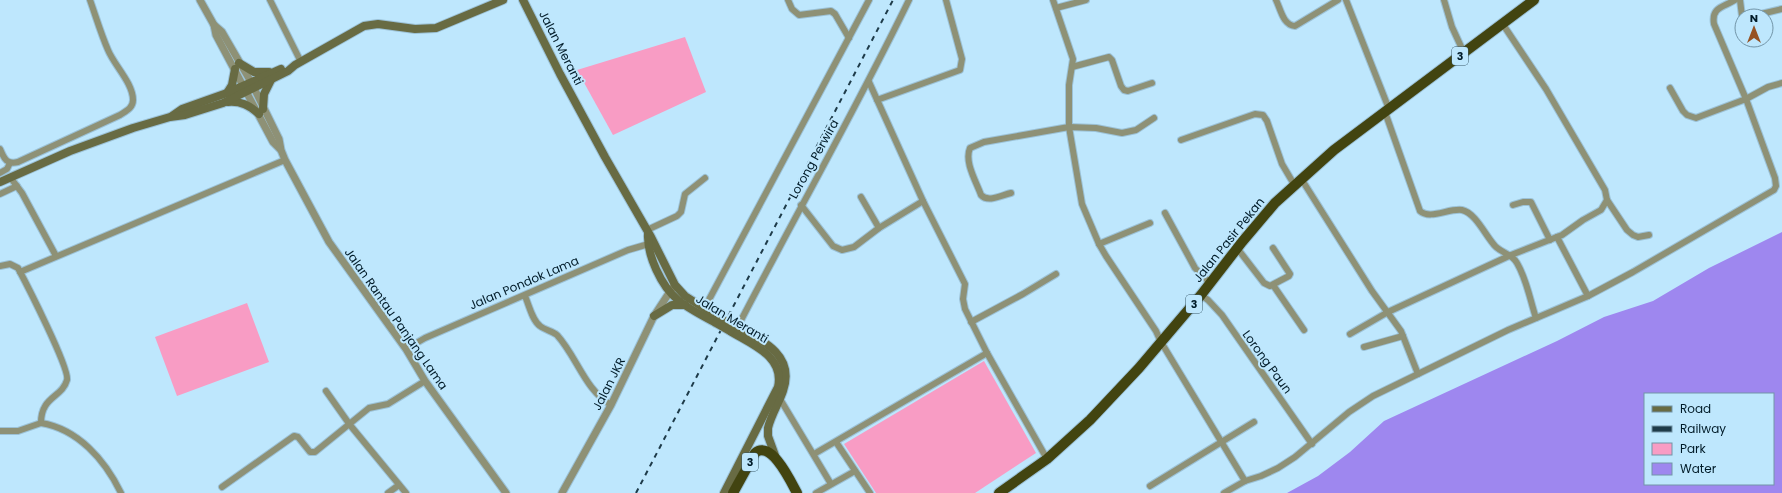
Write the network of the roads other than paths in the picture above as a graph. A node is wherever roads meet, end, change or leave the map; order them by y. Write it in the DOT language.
graph roads {
  1 [pos="90,0"];
  2 [pos="200,0"];
  3 [pos="270,0"];
  4 [pos="504,0"];
  5 [pos="523,0"];
  6 [pos="788,0"];
  7 [pos="910,0"];
  8 [pos="946,0"];
  9 [pos="1053,0"];
  10 [pos="1086,0"];
  11 [pos="1276,0"];
  12 [pos="1338,0"];
  13 [pos="1346,0"];
  14 [pos="1444,0"];
  15 [pos="1534,0"];
  16 [pos="1735,0"];
  17 [pos="867,1"];
  18 [pos="1056,8"];
  19 [pos="1502,23"];
  20 [pos="849,38"];
  21 [pos="1464,53"];
  22 [pos="298,64"];
  23 [pos="237,66"];
  24 [pos="1072,67"];
  25 [pos="273,76"];
  26 [pos="869,82"];
  27 [pos="1152,83"];
  28 [pos="1782,83"];
  29 [pos="249,87"];
  30 [pos="1670,88"];
  31 [pos="227,93"];
  32 [pos="1746,99"];
  33 [pos="877,100"];
  34 [pos="223,103"];
  35 [pos="261,111"];
  36 [pos="1387,111"];
  37 [pos="170,117"];
  38 [pos="1154,118"];
  39 [pos="1069,127"];
  40 [pos="85,131"];
  41 [pos="1181,140"];
  42 [pos="90,143"];
  43 [pos="0,149"];
  44 [pos="285,160"];
  45 [pos="10,163"];
  46 [pos="0,173"];
  47 [pos="10,177"];
  48 [pos="705,178"];
  49 [pos="0,182"];
  50 [pos="1298,183"];
  51 [pos="17,186"];
  52 [pos="1011,193"];
  53 [pos="0,194"];
  54 [pos="861,196"];
  55 [pos="1608,200"];
  56 [pos="923,201"];
  57 [pos="801,205"];
  58 [pos="1513,205"];
  59 [pos="1165,213"];
  60 [pos="1150,223"];
  61 [pos="880,228"];
  62 [pos="648,232"];
  63 [pos="1649,235"];
  64 [pos="1556,237"];
  65 [pos="1550,240"];
  66 [pos="651,243"];
  67 [pos="1099,244"];
  68 [pos="1237,248"];
  69 [pos="1273,248"];
  70 [pos="1511,255"];
  71 [pos="56,256"];
  72 [pos="0,266"];
  73 [pos="20,272"];
  74 [pos="1056,274"];
  75 [pos="1211,284"];
  76 [pos="1273,285"];
  77 [pos="672,288"];
  78 [pos="525,296"];
  79 [pos="1201,296"];
  80 [pos="1588,296"];
  81 [pos="686,306"];
  82 [pos="704,309"];
  83 [pos="1388,312"];
  84 [pos="654,316"];
  85 [pos="1536,318"];
  86 [pos="717,320"];
  87 [pos="971,322"];
  88 [pos="733,328"];
  89 [pos="1304,330"];
  90 [pos="1350,334"];
  91 [pos="1403,336"];
  92 [pos="1161,342"];
  93 [pos="1364,347"];
  94 [pos="406,349"];
  95 [pos="987,353"];
  96 [pos="779,361"];
  97 [pos="1418,374"];
  98 [pos="425,381"];
  99 [pos="326,391"];
  100 [pos="780,399"];
  101 [pos="612,405"];
  102 [pos="1254,422"];
  103 [pos="40,423"];
  104 [pos="350,425"];
  105 [pos="0,431"];
  106 [pos="1221,441"];
  107 [pos="836,442"];
  108 [pos="1312,444"];
  109 [pos="755,453"];
  110 [pos="814,454"];
  111 [pos="744,455"];
  112 [pos="776,458"];
  113 [pos="1047,459"];
  114 [pos="855,471"];
  115 [pos="1245,481"];
  116 [pos="831,484"];
  117 [pos="399,485"];
  118 [pos="1150,486"];
  119 [pos="222,487"];
  120 [pos="121,493"];
  121 [pos="388,493"];
  122 [pos="406,493"];
  123 [pos="506,493"];
  124 [pos="562,493"];
  125 [pos="724,493"];
  126 [pos="733,493"];
  127 [pos="797,493"];
  128 [pos="816,493"];
  129 [pos="870,493"];
  130 [pos="999,493"];
  131 [pos="1224,493"];
  1 -- 40 [label="street"];
  2 -- 23 [label="street, Jalan Rantau Panjang Lama"];
  3 -- 22 [label="street"];
  4 -- 22 [label="main road"];
  5 -- 62 [label="main road, Jalan Meranti"];
  6 -- 20 [label="street"];
  7 -- 26 [label="street, Lorong Perwira"];
  8 -- 33 [label="street"];
  9 -- 18 [label="street"];
  10 -- 18 [label="street"];
  11 -- 12 [label="street"];
  13 -- 36 [label="street"];
  14 -- 21 [label="street"];
  15 -- 19 [label="highway, 3"];
  16 -- 32 [label="street"];
  17 -- 20 [label="street"];
  18 -- 24 [label="street"];
  19 -- 21 [label="highway, 3"];
  19 -- 55 [label="street"];
  20 -- 82 [label="street"];
  21 -- 36 [label="highway, 3"];
  22 -- 25 [label="main road"];
  23 -- 25 [label="main road"];
  23 -- 29 [label="street, Jalan Rantau Panjang Lama"];
  23 -- 31 [label="main road"];
  24 -- 27 [label="street"];
  24 -- 39 [label="street"];
  25 -- 29 [label="main road"];
  25 -- 35 [label="main road"];
  26 -- 33 [label="street"];
  26 -- 57 [label="street, Lorong Perwira"];
  28 -- 32 [label="street"];
  29 -- 31 [label="main road"];
  29 -- 34 [label="main road"];
  29 -- 35 [label="street, Jalan Rantau Panjang Lama"];
  30 -- 32 [label="street"];
  31 -- 37 [label="main road"];
  32 -- 80 [label="street"];
  33 -- 56 [label="street"];
  34 -- 35 [label="main road"];
  34 -- 37 [label="main road"];
  35 -- 44 [label="street, Jalan Rantau Panjang Lama"];
  36 -- 50 [label="highway, Jalan Pasir Pekan / 3"];
  36 -- 70 [label="street"];
  37 -- 42 [label="main road"];
  38 -- 39 [label="street"];
  39 -- 52 [label="street"];
  39 -- 67 [label="street"];
  40 -- 42 [label="street"];
  40 -- 45 [label="street"];
  41 -- 50 [label="street"];
  42 -- 47 [label="main road"];
  43 -- 45 [label="street"];
  44 -- 71 [label="street"];
  44 -- 94 [label="street, Jalan Rantau Panjang Lama"];
  45 -- 46 [label="street"];
  47 -- 49 [label="main road"];
  47 -- 51 [label="street"];
  48 -- 62 [label="street"];
  50 -- 68 [label="highway, Jalan Pasir Pekan / 3"];
  50 -- 83 [label="street"];
  51 -- 53 [label="street"];
  51 -- 71 [label="street"];
  54 -- 61 [label="street"];
  55 -- 63 [label="street"];
  55 -- 64 [label="street"];
  56 -- 61 [label="street"];
  56 -- 87 [label="street"];
  57 -- 61 [label="street"];
  57 -- 88 [label="street, Lorong Perwira"];
  58 -- 65 [label="street"];
  59 -- 75 [label="street"];
  60 -- 67 [label="street"];
  62 -- 66 [label="main road, Jalan Meranti"];
  64 -- 65 [label="street"];
  64 -- 80 [label="street"];
  65 -- 70 [label="street"];
  66 -- 77 [label="main road, Jalan Meranti"];
  66 -- 78 [label="street, Jalan Pondok Lama"];
  67 -- 92 [label="street"];
  68 -- 75 [label="highway, Jalan Pasir Pekan / 3"];
  68 -- 76 [label="street"];
  69 -- 76 [label="street"];
  70 -- 83 [label="street"];
  70 -- 85 [label="street"];
  71 -- 73 [label="street"];
  72 -- 73 [label="street"];
  73 -- 103 [label="street"];
  74 -- 87 [label="street"];
  75 -- 79 [label="highway, Jalan Pasir Pekan / 3"];
  76 -- 89 [label="street"];
  77 -- 81 [label="main road, Jalan Meranti"];
  77 -- 82 [label="main road, Jalan Meranti"];
  77 -- 84 [label="street, Jalan JKR"];
  78 -- 94 [label="street, Jalan Pondok Lama"];
  78 -- 101 [label="street"];
  79 -- 92 [label="highway, Jalan Pasir Pekan / 3"];
  79 -- 108 [label="street, Lorong Paun"];
  80 -- 85 [label="street"];
  81 -- 84 [label="main road"];
  81 -- 86 [label="main road, Jalan Meranti"];
  82 -- 86 [label="main road, Jalan Meranti"];
  83 -- 90 [label="street"];
  83 -- 91 [label="street"];
  84 -- 101 [label="street, Jalan JKR"];
  85 -- 97 [label="street"];
  86 -- 88 [label="main road, Jalan Meranti, bridge"];
  87 -- 95 [label="street"];
  88 -- 96 [label="main road, Jalan Meranti"];
  91 -- 93 [label="street"];
  91 -- 97 [label="street"];
  92 -- 106 [label="street"];
  92 -- 113 [label="highway, Jalan Pasir Pekan / 3"];
  94 -- 98 [label="street, Jalan Rantau Panjang Lama"];
  95 -- 107 [label="street"];
  95 -- 113 [label="street"];
  96 -- 100 [label="main road"];
  96 -- 111 [label="main road"];
  97 -- 108 [label="street"];
  98 -- 104 [label="street"];
  98 -- 123 [label="street, Jalan Rantau Panjang Lama"];
  99 -- 104 [label="street"];
  100 -- 110 [label="street"];
  100 -- 112 [label="main road"];
  101 -- 124 [label="street, Jalan JKR"];
  102 -- 106 [label="street"];
  103 -- 105 [label="street"];
  103 -- 120 [label="street"];
  104 -- 117 [label="street"];
  104 -- 119 [label="street"];
  106 -- 115 [label="street"];
  106 -- 118 [label="street"];
  107 -- 110 [label="street"];
  107 -- 114 [label="street"];
  108 -- 115 [label="street"];
  109 -- 111 [label="highway"];
  109 -- 112 [label="highway, 3"];
  109 -- 126 [label="highway, 3"];
  110 -- 116 [label="street"];
  111 -- 125 [label="main road"];
  112 -- 127 [label="highway"];
  113 -- 130 [label="highway, Jalan Pasir Pekan / 3"];
  114 -- 116 [label="street"];
  114 -- 129 [label="street"];
  115 -- 131 [label="street"];
  116 -- 128 [label="street"];
  117 -- 121 [label="street"];
  117 -- 122 [label="street"];
}
